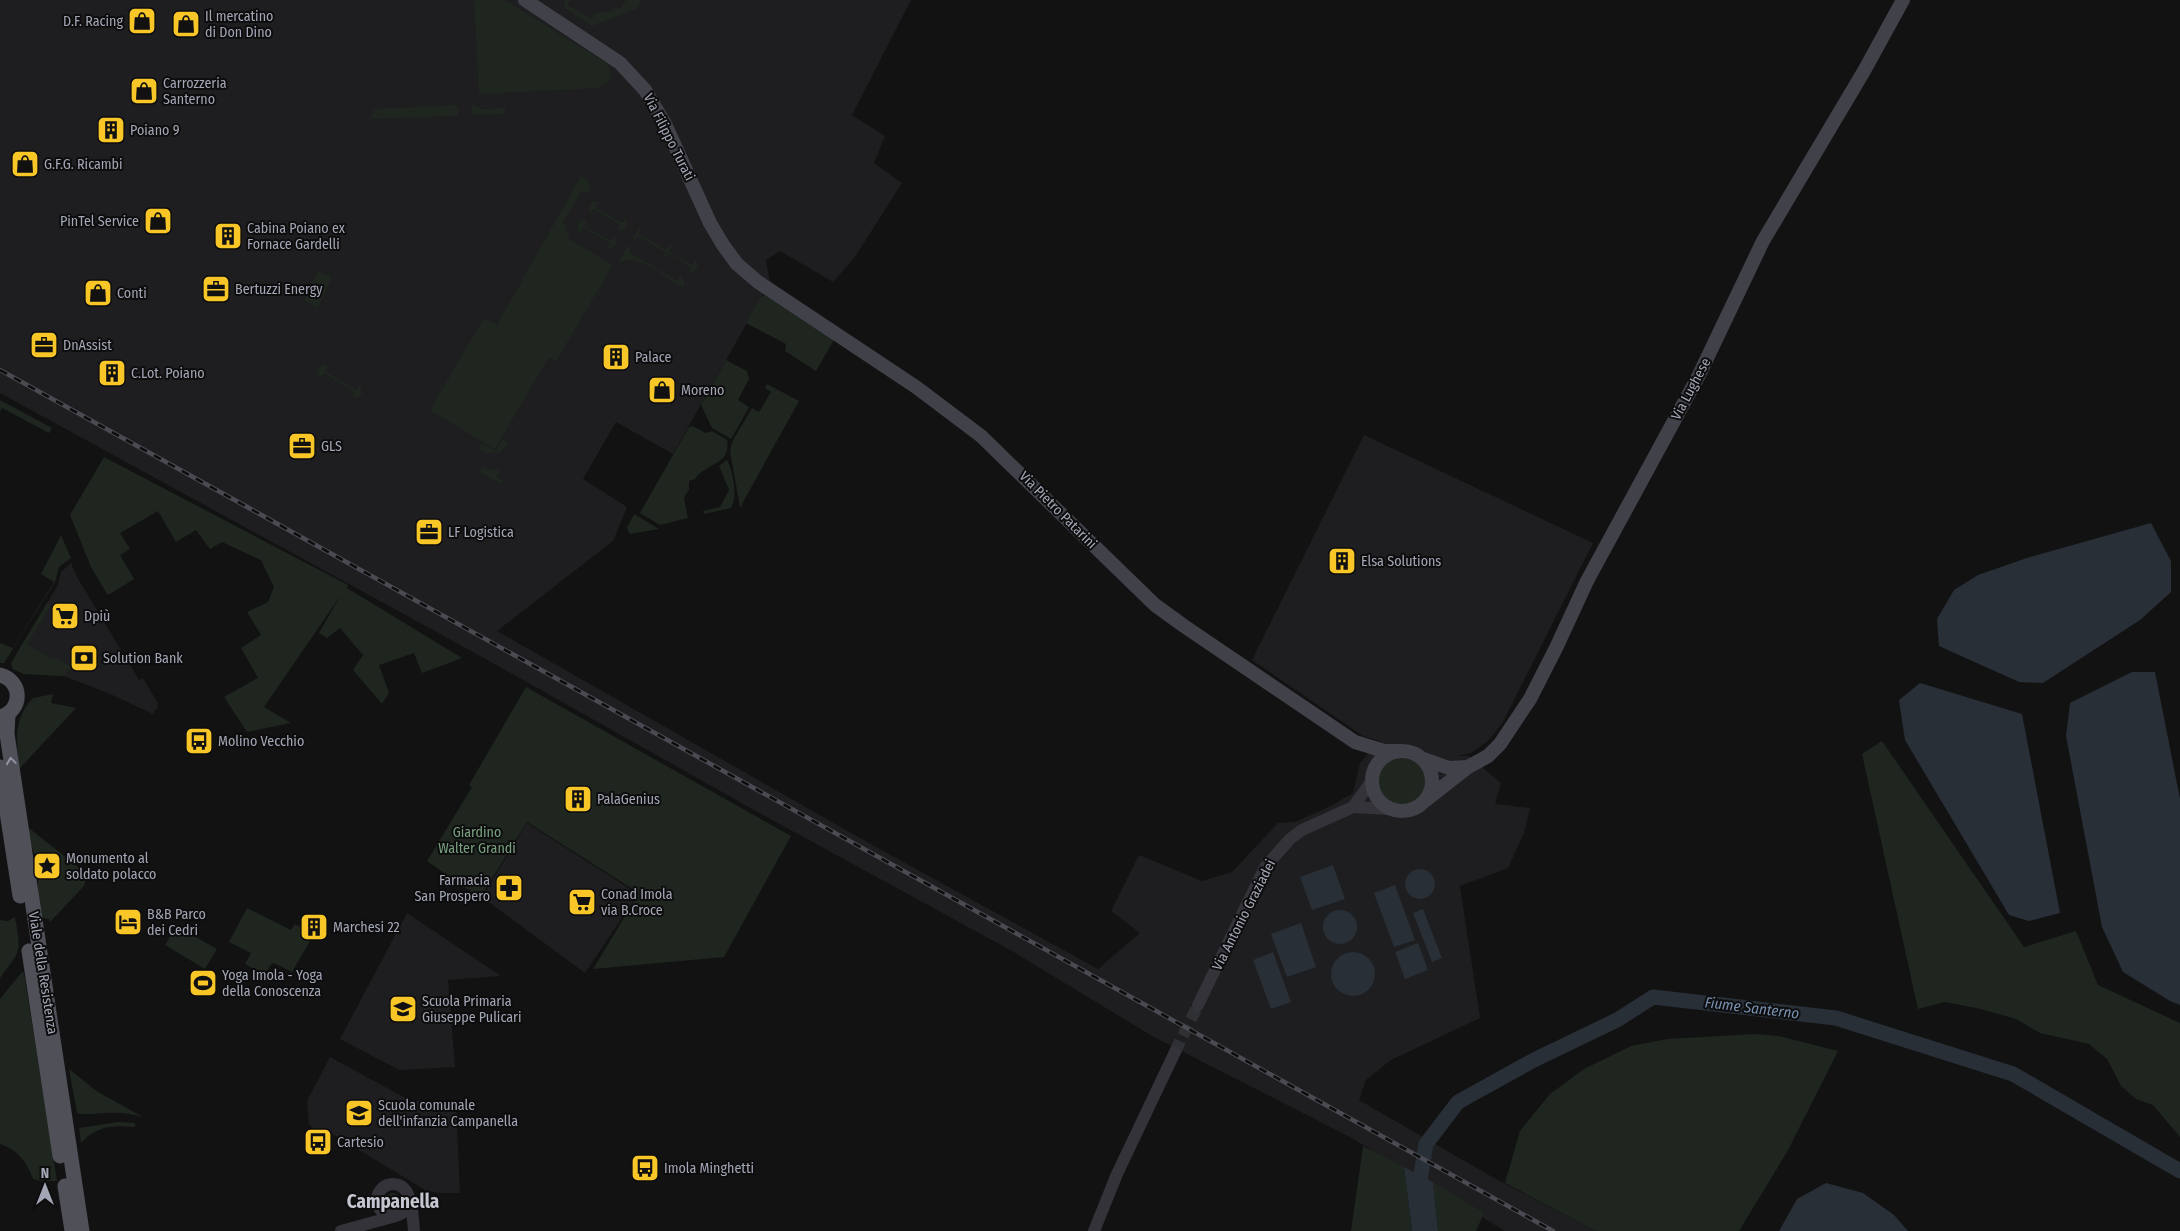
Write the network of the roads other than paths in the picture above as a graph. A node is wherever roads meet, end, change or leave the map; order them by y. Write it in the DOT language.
graph roads {
  1 [pos="525,0"];
  2 [pos="1903,0"];
  3 [pos="758,282"];
  4 [pos="0,675"];
  5 [pos="4,715"];
  6 [pos="1355,742"];
  7 [pos="1400,752"];
  8 [pos="1419,757"];
  9 [pos="0,767"];
  10 [pos="1468,767"];
  11 [pos="1372,778"];
  12 [pos="1426,800"];
  13 [pos="1353,807"];
  14 [pos="1389,809"];
  15 [pos="1198,1005"];
  16 [pos="1175,1052"];
  17 [pos="378,1203"];
  18 [pos="405,1212"];
  19 [pos="360,1226"];
  20 [pos="72,1231"];
  21 [pos="82,1231"];
  22 [pos="341,1231"];
  23 [pos="414,1231"];
  24 [pos="1094,1231"];
  1 -- 3 [label="main road, Via Filippo Turati"];
  2 -- 10 [label="main road, Via Lughese"];
  3 -- 6 [label="main road, Via Pietro Patarini"];
  4 -- 5 [label="main road, Viale della Resistenza"];
  21 -- 5 [label="main road, Viale della Resistenza, one-way"];
  6 -- 7 [label="main road, Via Pietro Patarini"];
  6 -- 11 [label="main road, Via Pietro Patarini"];
  7 -- 8 [label="main road"];
  7 -- 11 [label="main road"];
  8 -- 10 [label="main road"];
  8 -- 12 [label="main road"];
  9 -- 20 [label="main road, Viale della Resistenza"];
  10 -- 12 [label="main road, Via Lughese"];
  11 -- 13 [label="street, Via Antonio Graziadei"];
  11 -- 14 [label="main road"];
  12 -- 14 [label="main road, Via Lughese"];
  13 -- 14 [label="street, Via Antonio Graziadei"];
  13 -- 15 [label="street, Via Antonio Graziadei"];
  16 -- 24 [label="street"];
  17 -- 18 [label="street"];
  17 -- 18 [label="street"];
  17 -- 19 [label="street"];
  18 -- 19 [label="street"];
  18 -- 23 [label="street"];
  19 -- 22 [label="street"];
}
